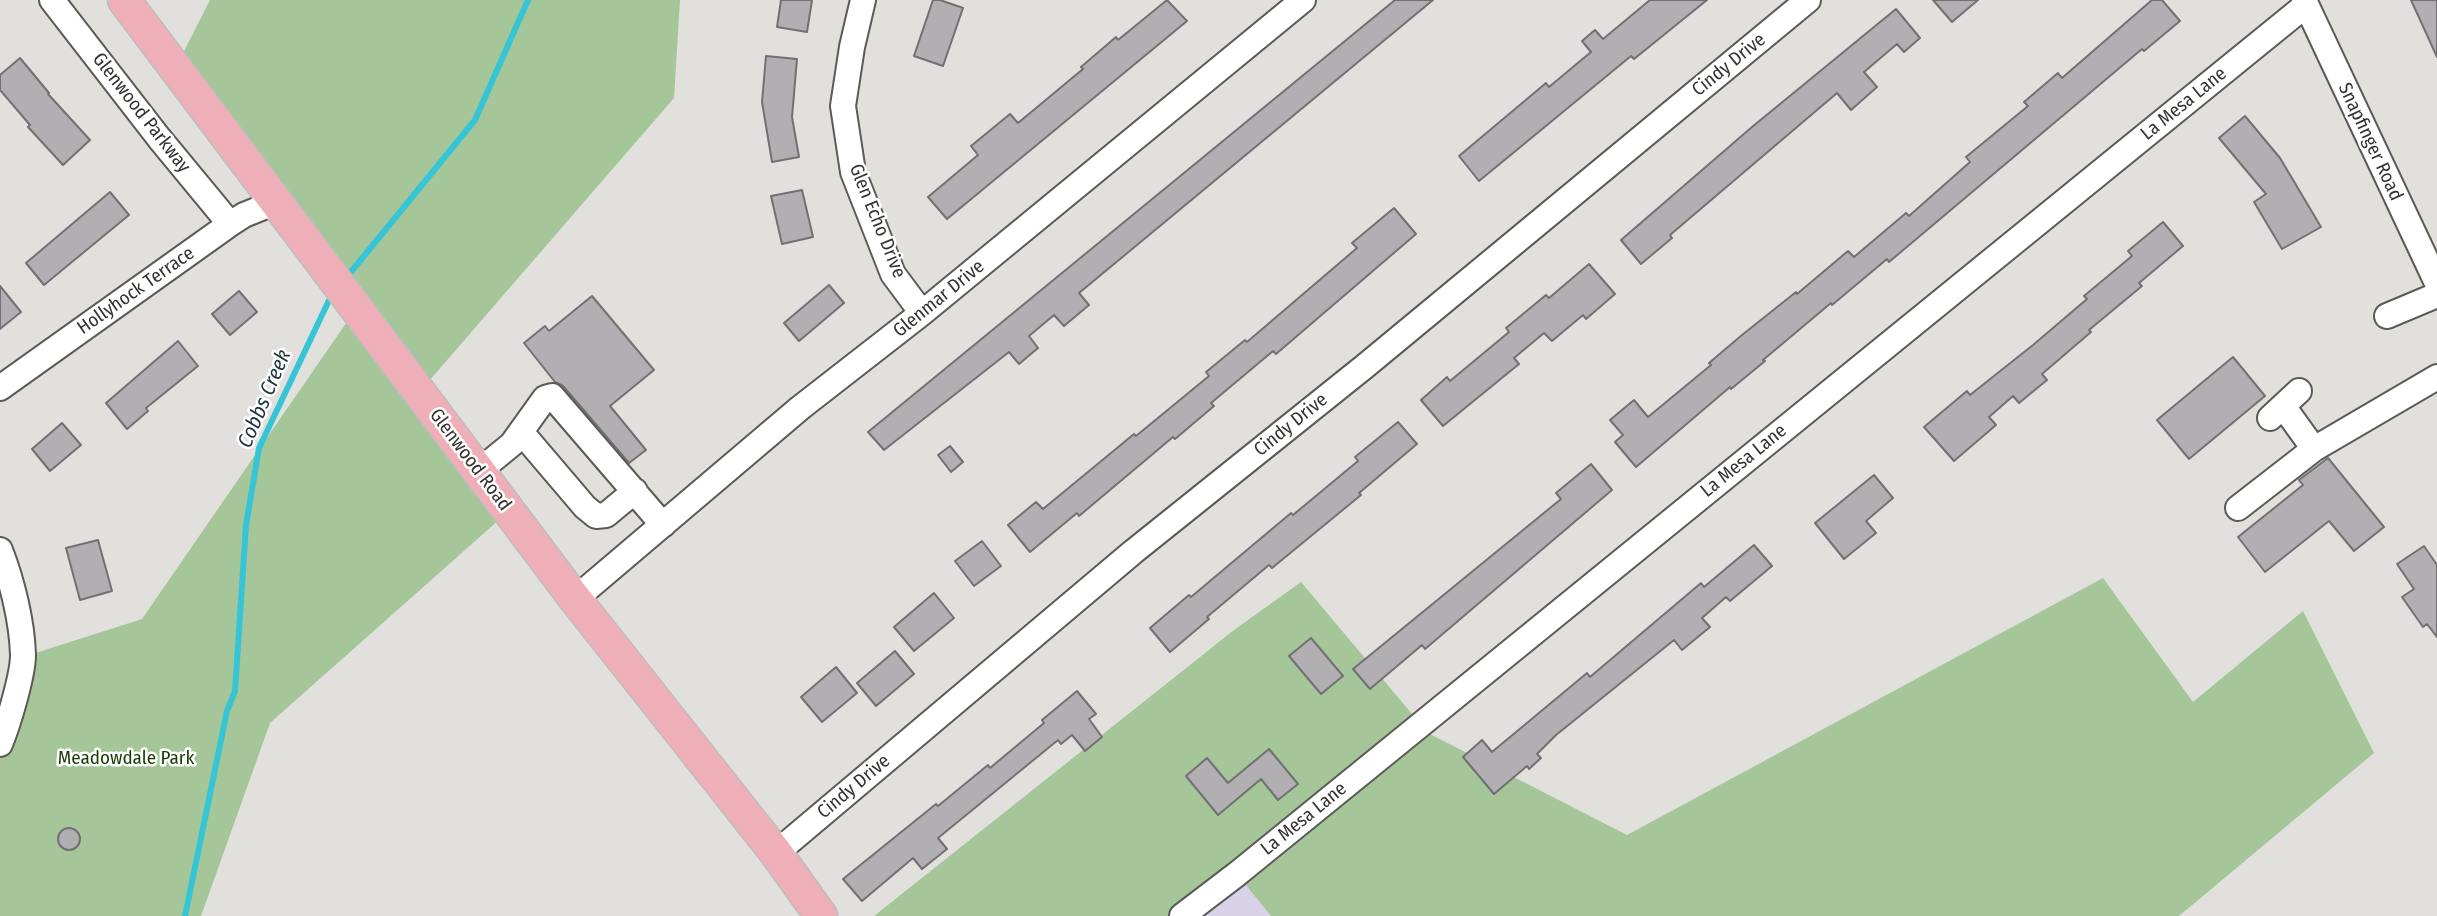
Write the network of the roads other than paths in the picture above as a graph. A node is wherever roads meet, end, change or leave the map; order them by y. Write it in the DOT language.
graph roads {
  1 [pos="52,0"];
  2 [pos="124,0"];
  3 [pos="863,0"];
  4 [pos="1303,0"];
  5 [pos="1808,0"];
  6 [pos="2305,2"];
  7 [pos="276,202"];
  8 [pos="230,224"];
  9 [pos="2437,283"];
  10 [pos="2437,295"];
  11 [pos="922,313"];
  12 [pos="2387,316"];
  13 [pos="2437,377"];
  14 [pos="0,388"];
  15 [pos="2284,405"];
  16 [pos="522,433"];
  17 [pos="2315,449"];
  18 [pos="479,471"];
  19 [pos="635,491"];
  20 [pos="2238,508"];
  21 [pos="663,525"];
  22 [pos="0,550"];
  23 [pos="575,599"];
  24 [pos="0,744"];
  25 [pos="776,853"];
  26 [pos="821,916"];
  27 [pos="1182,916"];
  1 -- 8 [label="street, Glenwood Parkway"];
  2 -- 7 [label="main road, Glenwood Road"];
  3 -- 11 [label="street, Glen Echo Drive"];
  4 -- 11 [label="street, Glenmar Drive"];
  5 -- 25 [label="street, Cindy Drive"];
  6 -- 9 [label="street, Snapfinger Road"];
  6 -- 27 [label="street, La Mesa Lane"];
  7 -- 8 [label="street, Hollyhock Terrace"];
  7 -- 18 [label="main road, Glenwood Road"];
  8 -- 14 [label="street, Hollyhock Terrace"];
  10 -- 12 [label="street"];
  11 -- 21 [label="street, Glenmar Drive"];
  13 -- 17 [label="street"];
  15 -- 17 [label="street"];
  16 -- 18 [label="street"];
  16 -- 19 [label="street"];
  16 -- 19 [label="street"];
  17 -- 20 [label="street"];
  18 -- 23 [label="main road, Glenwood Road"];
  19 -- 21 [label="street"];
  21 -- 23 [label="street, Glenmar Drive"];
  22 -- 24 [label="street"];
  23 -- 25 [label="main road, Glenwood Road"];
  25 -- 26 [label="main road, Glenwood Road"];
}
